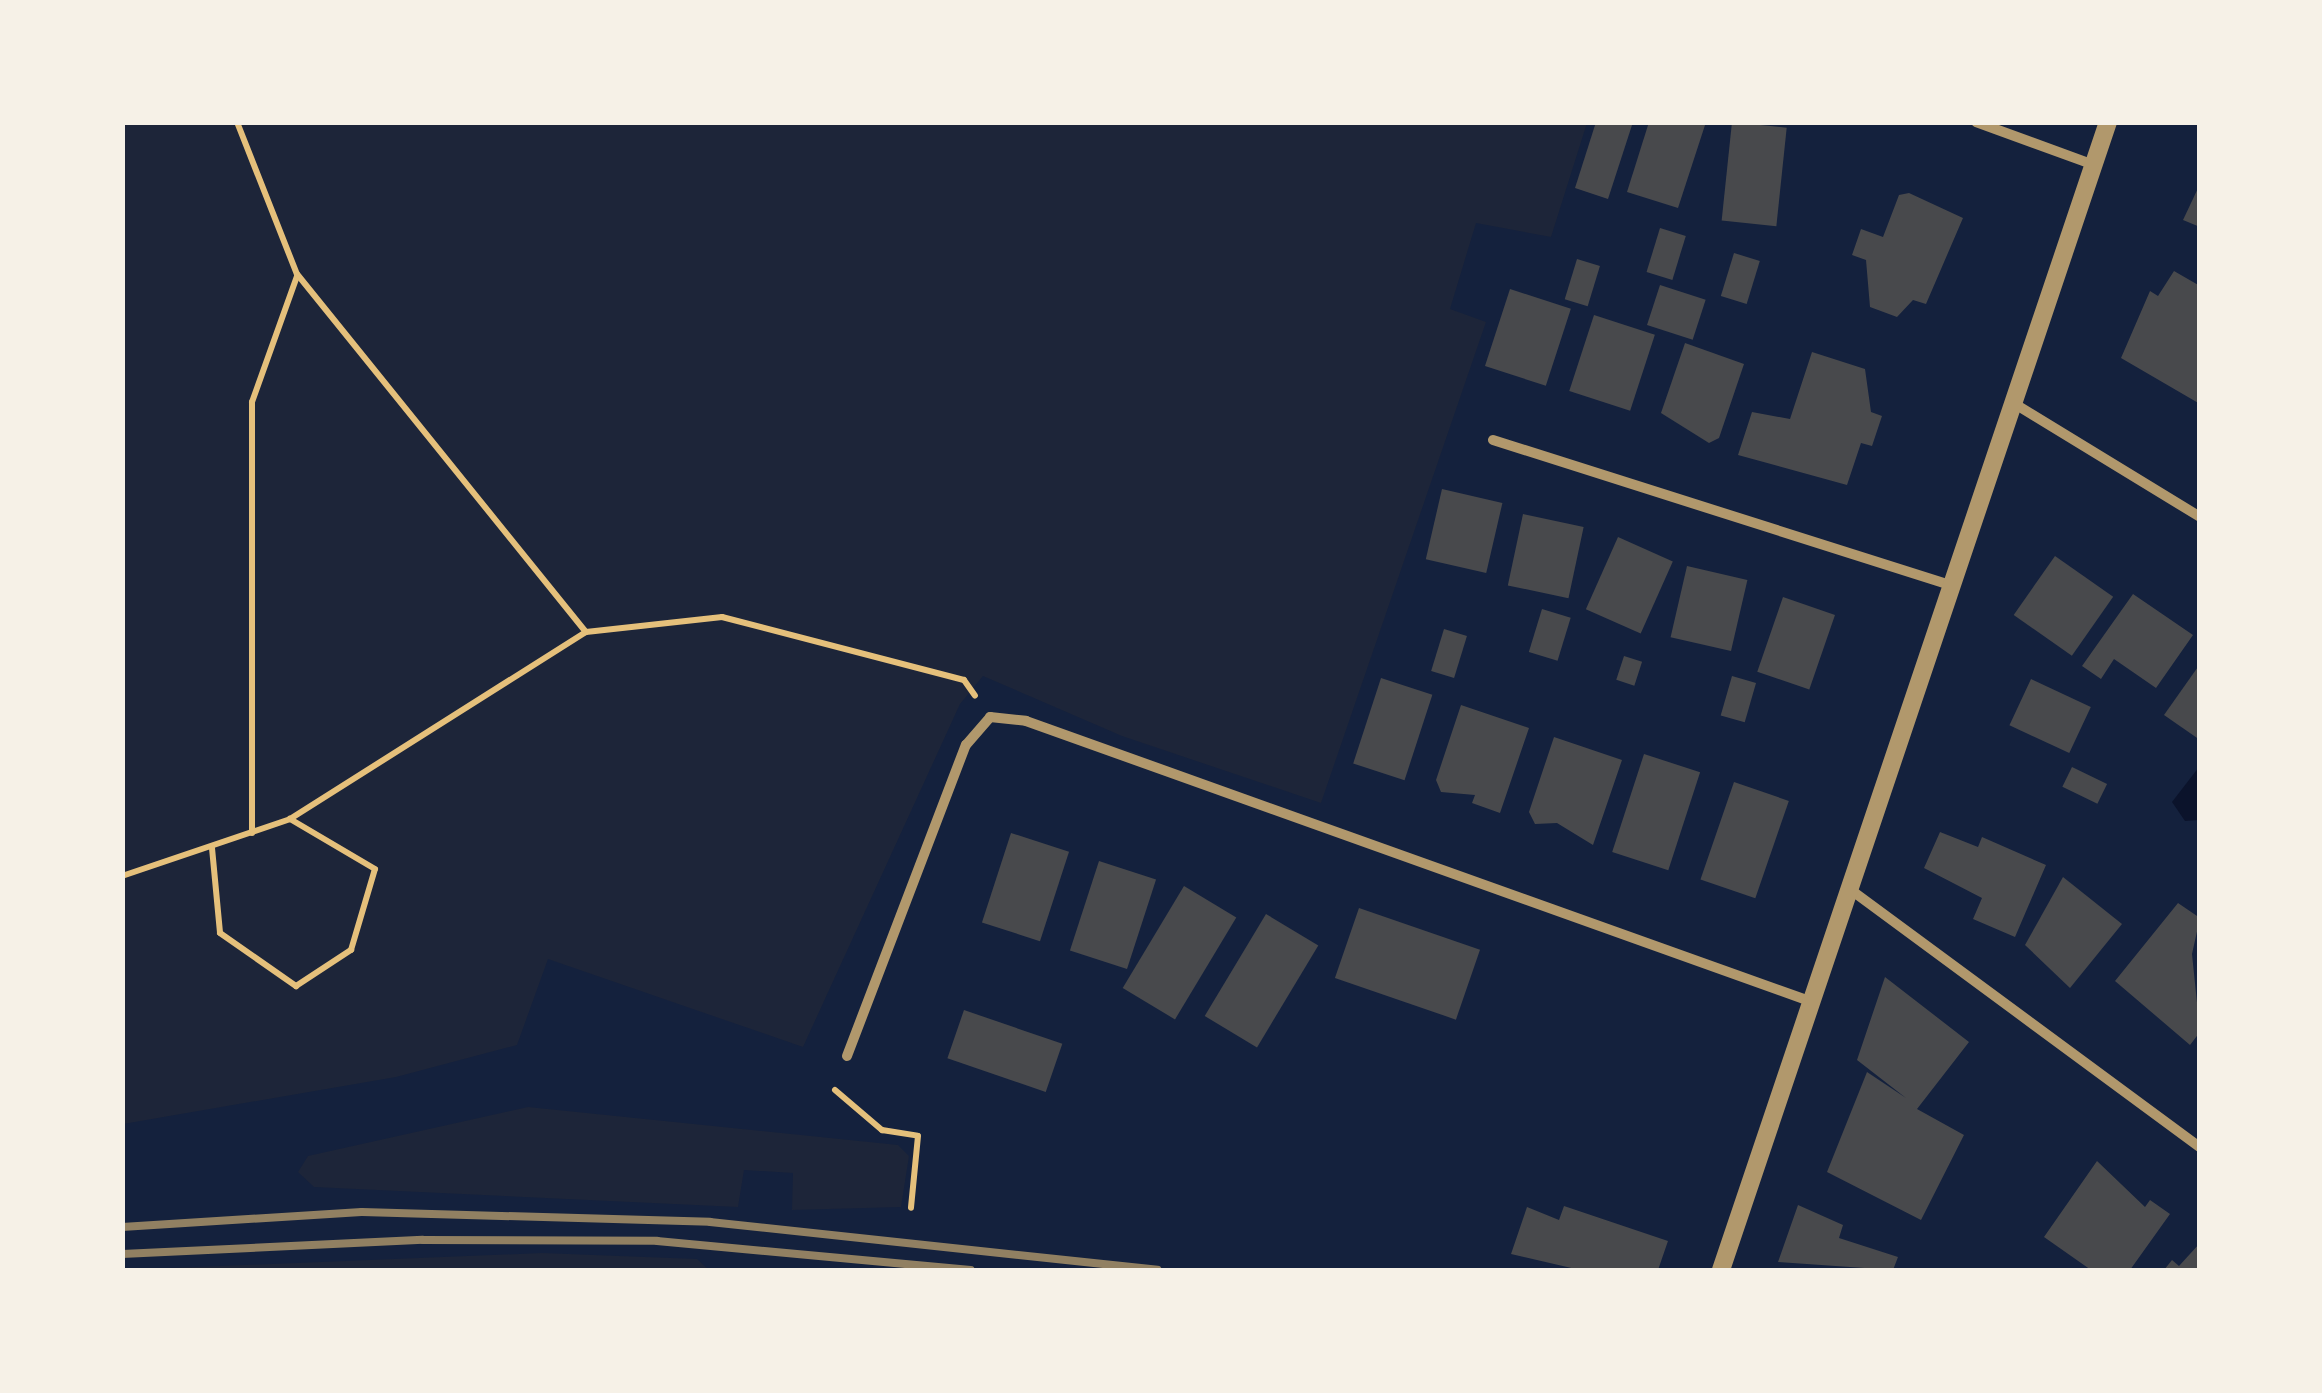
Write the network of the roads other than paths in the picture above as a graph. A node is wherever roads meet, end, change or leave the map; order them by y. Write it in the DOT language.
graph roads {
  1 [pos="1976,122"];
  2 [pos="2108,122"];
  3 [pos="2094,165"];
  4 [pos="2015,404"];
  5 [pos="1493,440"];
  6 [pos="2200,517"];
  7 [pos="1953,586"];
  8 [pos="1850,890"];
  9 [pos="1812,1002"];
  10 [pos="848,1056"];
  11 [pos="2200,1147"];
  12 [pos="1721,1270"];
  1 -- 3 [label="street"];
  2 -- 3 [label="street"];
  3 -- 4 [label="street"];
  4 -- 6 [label="street"];
  4 -- 7 [label="street"];
  5 -- 7 [label="street"];
  7 -- 8 [label="street"];
  8 -- 9 [label="street"];
  8 -- 11 [label="street"];
  9 -- 10 [label="street"];
  9 -- 12 [label="street"];
}
